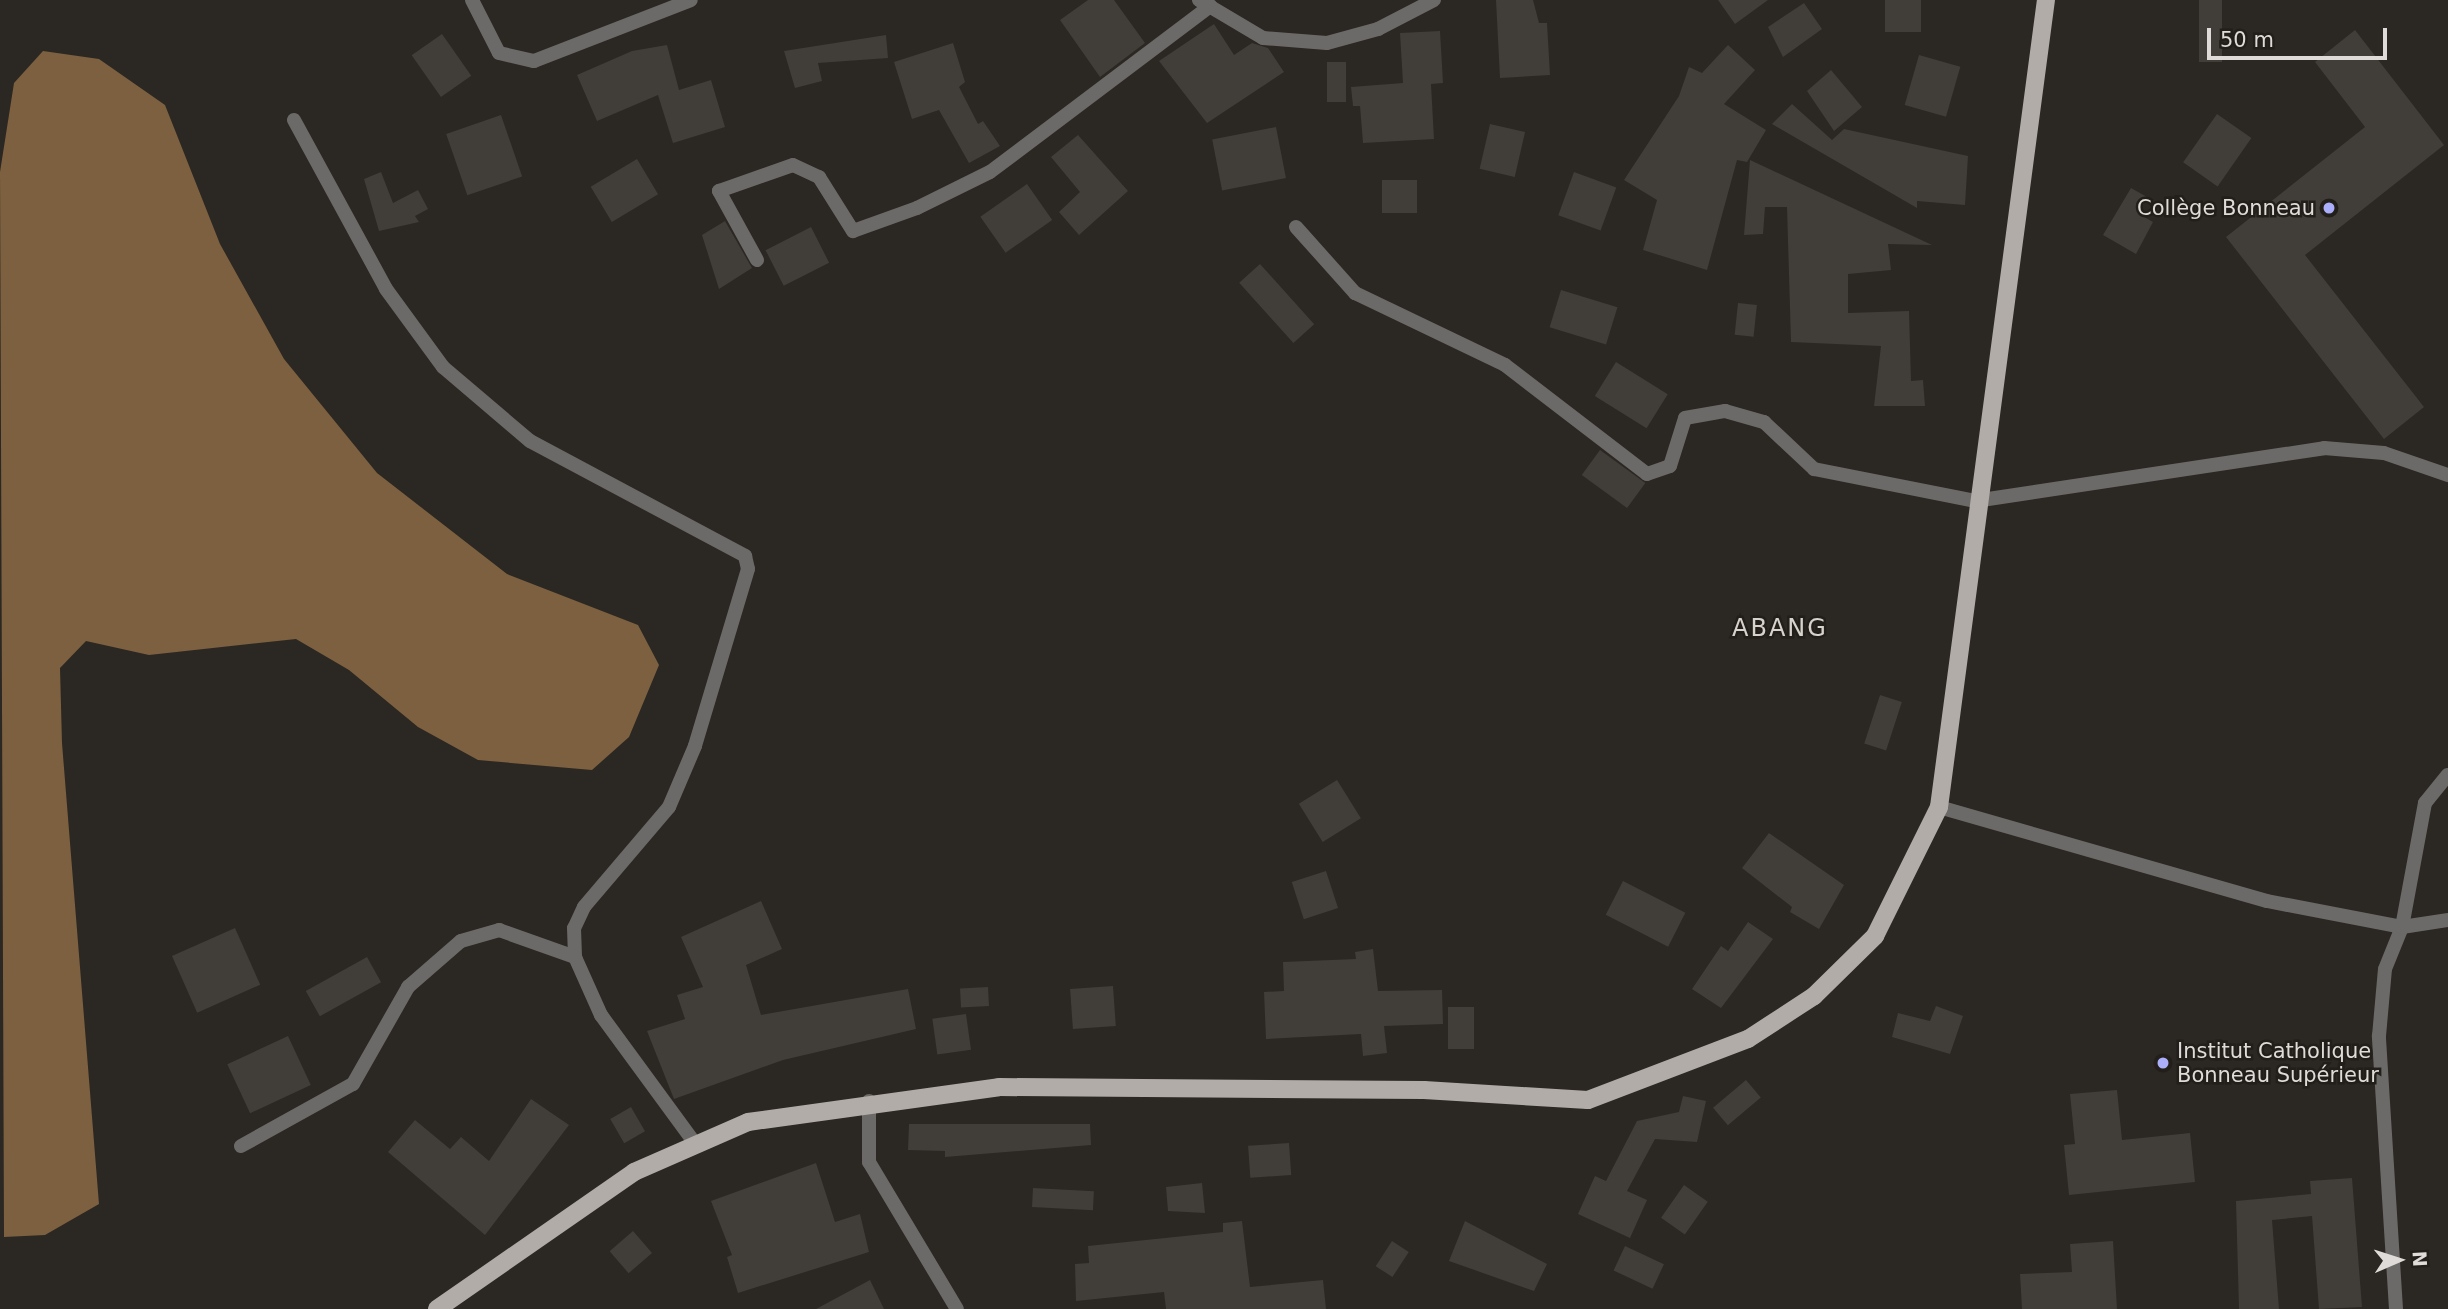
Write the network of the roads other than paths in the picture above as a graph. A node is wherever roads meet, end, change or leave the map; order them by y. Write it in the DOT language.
graph roads {
  1 [pos="472,0"];
  2 [pos="691,0"];
  3 [pos="1434,0"];
  4 [pos="2046,0"];
  5 [pos="1204,3"];
  6 [pos="294,120"];
  7 [pos="1297,227"];
  8 [pos="757,260"];
  9 [pos="2448,475"];
  10 [pos="1975,501"];
  11 [pos="2448,775"];
  12 [pos="1939,807"];
  13 [pos="2448,920"];
  14 [pos="2402,927"];
  15 [pos="575,957"];
  16 [pos="869,1101"];
  17 [pos="694,1142"];
  18 [pos="241,1146"];
  19 [pos="437,1309"];
  20 [pos="957,1309"];
  21 [pos="2396,1309"];
  1 -- 2 [label="street"];
  3 -- 5 [label="street"];
  4 -- 10 [label="main road"];
  5 -- 8 [label="street"];
  6 -- 15 [label="street"];
  7 -- 10 [label="street"];
  9 -- 10 [label="street"];
  10 -- 12 [label="main road"];
  11 -- 14 [label="street"];
  12 -- 14 [label="street"];
  12 -- 16 [label="main road"];
  13 -- 14 [label="street"];
  14 -- 21 [label="street"];
  15 -- 17 [label="street"];
  15 -- 18 [label="street"];
  16 -- 17 [label="main road"];
  16 -- 20 [label="street"];
  17 -- 19 [label="main road"];
}
